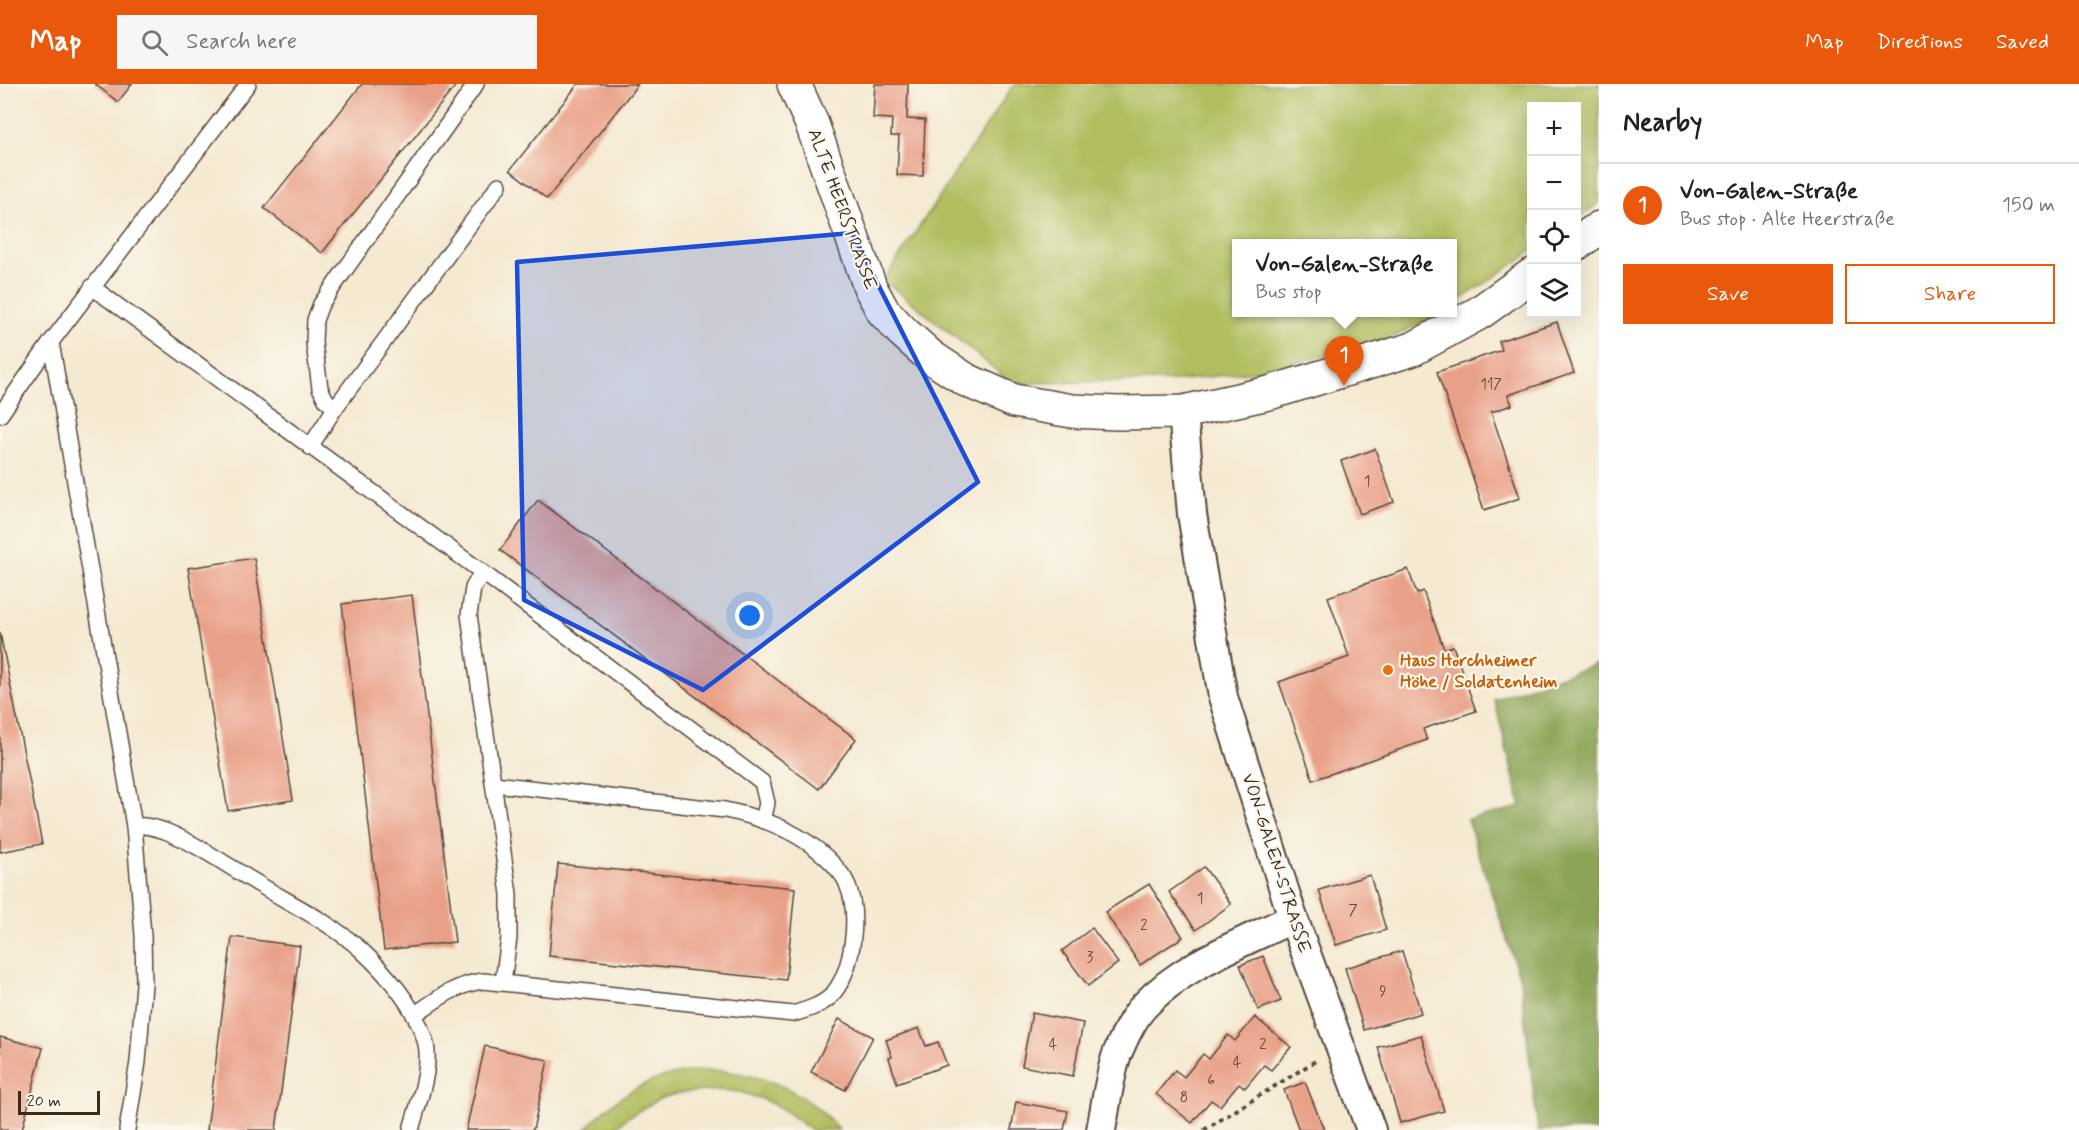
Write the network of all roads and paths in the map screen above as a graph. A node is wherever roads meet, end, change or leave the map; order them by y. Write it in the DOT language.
graph roads {
  1 [pos="248,84"];
  2 [pos="476,84"];
  3 [pos="794,84"];
  4 [pos="499,185"];
  5 [pos="1599,228"];
  6 [pos="1581,241"];
  7 [pos="1527,279"];
  8 [pos="92,287"];
  9 [pos="51,342"];
  10 [pos="335,408"];
  11 [pos="1184,412"];
  12 [pos="0,415"];
  13 [pos="310,447"];
  14 [pos="483,572"];
  15 [pos="494,784"];
  16 [pos="763,821"];
  17 [pos="134,826"];
  18 [pos="1293,918"];
  19 [pos="503,982"];
  20 [pos="414,1015"];
  21 [pos="1341,1045"];
  22 [pos="127,1130"];
  23 [pos="411,1130"];
  24 [pos="1101,1130"];
  25 [pos="1204,1130"];
  26 [pos="1371,1130"];
  1 -- 8 [label="lane"];
  2 -- 10 [label="lane"];
  3 -- 11 [label="street, ALTE HEERSTRASSE"];
  4 -- 10 [label="lane"];
  5 -- 6 [label="street"];
  7 -- 11 [label="street, ALTE HEERSTRASSE"];
  8 -- 9 [label="lane"];
  8 -- 13 [label="lane"];
  9 -- 12 [label="lane"];
  9 -- 17 [label="lane"];
  10 -- 13 [label="lane"];
  11 -- 18 [label="street, VON-GALEN-STRASSE"];
  13 -- 14 [label="lane"];
  14 -- 15 [label="lane"];
  14 -- 16 [label="lane"];
  15 -- 16 [label="lane"];
  15 -- 19 [label="lane"];
  16 -- 19 [label="lane"];
  17 -- 20 [label="lane"];
  17 -- 22 [label="lane"];
  18 -- 21 [label="street, VON-GALEN-STRASSE"];
  18 -- 24 [label="street"];
  19 -- 20 [label="lane"];
  20 -- 23 [label="lane"];
  21 -- 25 [label="path"];
  21 -- 26 [label="street, VON-GALEN-STRASSE"];
}
